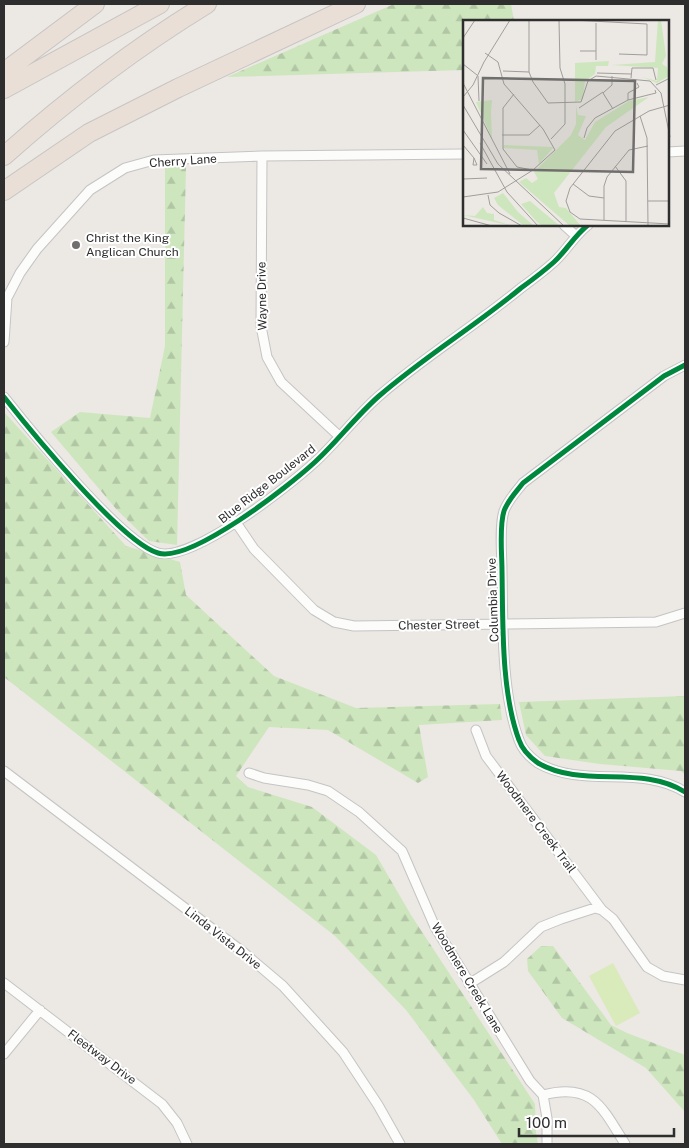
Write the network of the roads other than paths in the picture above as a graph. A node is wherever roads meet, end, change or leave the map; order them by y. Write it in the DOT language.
graph roads {
  1 [pos="95,4"];
  2 [pos="160,4"];
  3 [pos="207,4"];
  4 [pos="356,4"];
  5 [pos="4,72"];
  6 [pos="4,89"];
  7 [pos="685,151"];
  8 [pos="669,152"];
  9 [pos="463,154"];
  10 [pos="4,156"];
  11 [pos="262,156"];
  12 [pos="4,191"];
  13 [pos="565,226"];
  14 [pos="587,226"];
  15 [pos="575,235"];
  16 [pos="4,342"];
  17 [pos="685,366"];
  18 [pos="4,397"];
  19 [pos="339,436"];
  20 [pos="235,521"];
  21 [pos="685,613"];
  22 [pos="503,624"];
  23 [pos="476,730"];
  24 [pos="4,771"];
  25 [pos="249,773"];
  26 [pos="685,792"];
  27 [pos="602,910"];
  28 [pos="682,977"];
  29 [pos="4,983"];
  30 [pos="470,984"];
  31 [pos="40,1010"];
  32 [pos="4,1054"];
  33 [pos="543,1095"];
  34 [pos="187,1144"];
  35 [pos="400,1144"];
  36 [pos="548,1144"];
  37 [pos="625,1144"];
  1 -- 5 [label="highway"];
  2 -- 6 [label="highway"];
  3 -- 10 [label="highway"];
  4 -- 12 [label="highway"];
  7 -- 8 [label="street"];
  9 -- 11 [label="street, Cherry Lane"];
  11 -- 16 [label="street, Cherry Lane"];
  11 -- 19 [label="street, Wayne Drive"];
  13 -- 15 [label="street"];
  14 -- 15 [label="street, Blue Ridge Boulevard"];
  15 -- 19 [label="street, Blue Ridge Boulevard"];
  17 -- 22 [label="street, Columbia Drive"];
  18 -- 20 [label="street, Blue Ridge Boulevard"];
  19 -- 20 [label="street, Blue Ridge Boulevard"];
  20 -- 22 [label="street, Chester Street"];
  21 -- 22 [label="street, Chester Street"];
  22 -- 26 [label="street, Columbia Drive"];
  23 -- 27 [label="street, Woodmere Creek Trail"];
  24 -- 35 [label="street, Linda Vista Drive"];
  25 -- 30 [label="street, Woodmere Creek Lane"];
  27 -- 28 [label="street, Woodmere Creek Trail"];
  27 -- 30 [label="street"];
  29 -- 31 [label="street, Fleetway Drive"];
  30 -- 33 [label="street, Woodmere Creek Lane"];
  31 -- 32 [label="street"];
  31 -- 34 [label="street, Fleetway Drive"];
  33 -- 36 [label="street"];
  33 -- 37 [label="street"];
}
